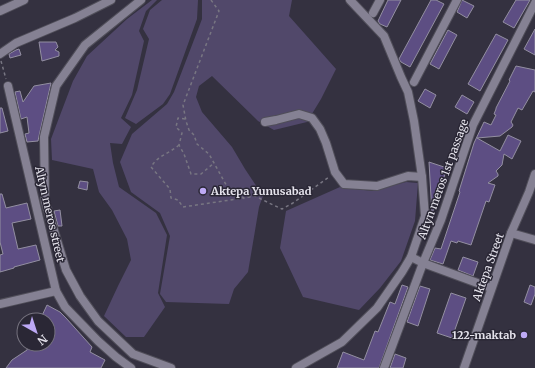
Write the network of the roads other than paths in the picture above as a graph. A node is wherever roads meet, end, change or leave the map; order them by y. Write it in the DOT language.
graph roads {
  1 [pos="24,0"];
  2 [pos="111,0"];
  3 [pos="141,0"];
  4 [pos="350,0"];
  5 [pos="380,0"];
  6 [pos="456,0"];
  7 [pos="535,3"];
  8 [pos="0,10"];
  9 [pos="373,13"];
  10 [pos="0,55"];
  11 [pos="414,82"];
  12 [pos="8,86"];
  13 [pos="265,122"];
  14 [pos="535,174"];
  15 [pos="422,177"];
  16 [pos="511,233"];
  17 [pos="535,240"];
  18 [pos="411,257"];
  19 [pos="423,263"];
  20 [pos="491,288"];
  21 [pos="56,291"];
  22 [pos="0,304"];
  23 [pos="131,368"];
  24 [pos="171,368"];
  25 [pos="296,368"];
  26 [pos="384,368"];
  27 [pos="464,368"];
  1 -- 8 [label="street"];
  2 -- 10 [label="street"];
  3 -- 24 [label="street"];
  4 -- 15 [label="street"];
  5 -- 9 [label="street"];
  6 -- 11 [label="street"];
  7 -- 19 [label="street, Altyn meros 1st passage"];
  12 -- 21 [label="street, Altyn meros street"];
  13 -- 15 [label="street"];
  14 -- 16 [label="street, Aktepa Street"];
  15 -- 18 [label="street"];
  16 -- 17 [label="street"];
  16 -- 20 [label="street, Aktepa Street"];
  18 -- 19 [label="street"];
  18 -- 25 [label="street"];
  19 -- 20 [label="street"];
  19 -- 26 [label="street, Altyn meros 1st passage"];
  20 -- 27 [label="street, Aktepa Street"];
  21 -- 22 [label="street"];
  21 -- 23 [label="street, Altyn meros street"];
}
